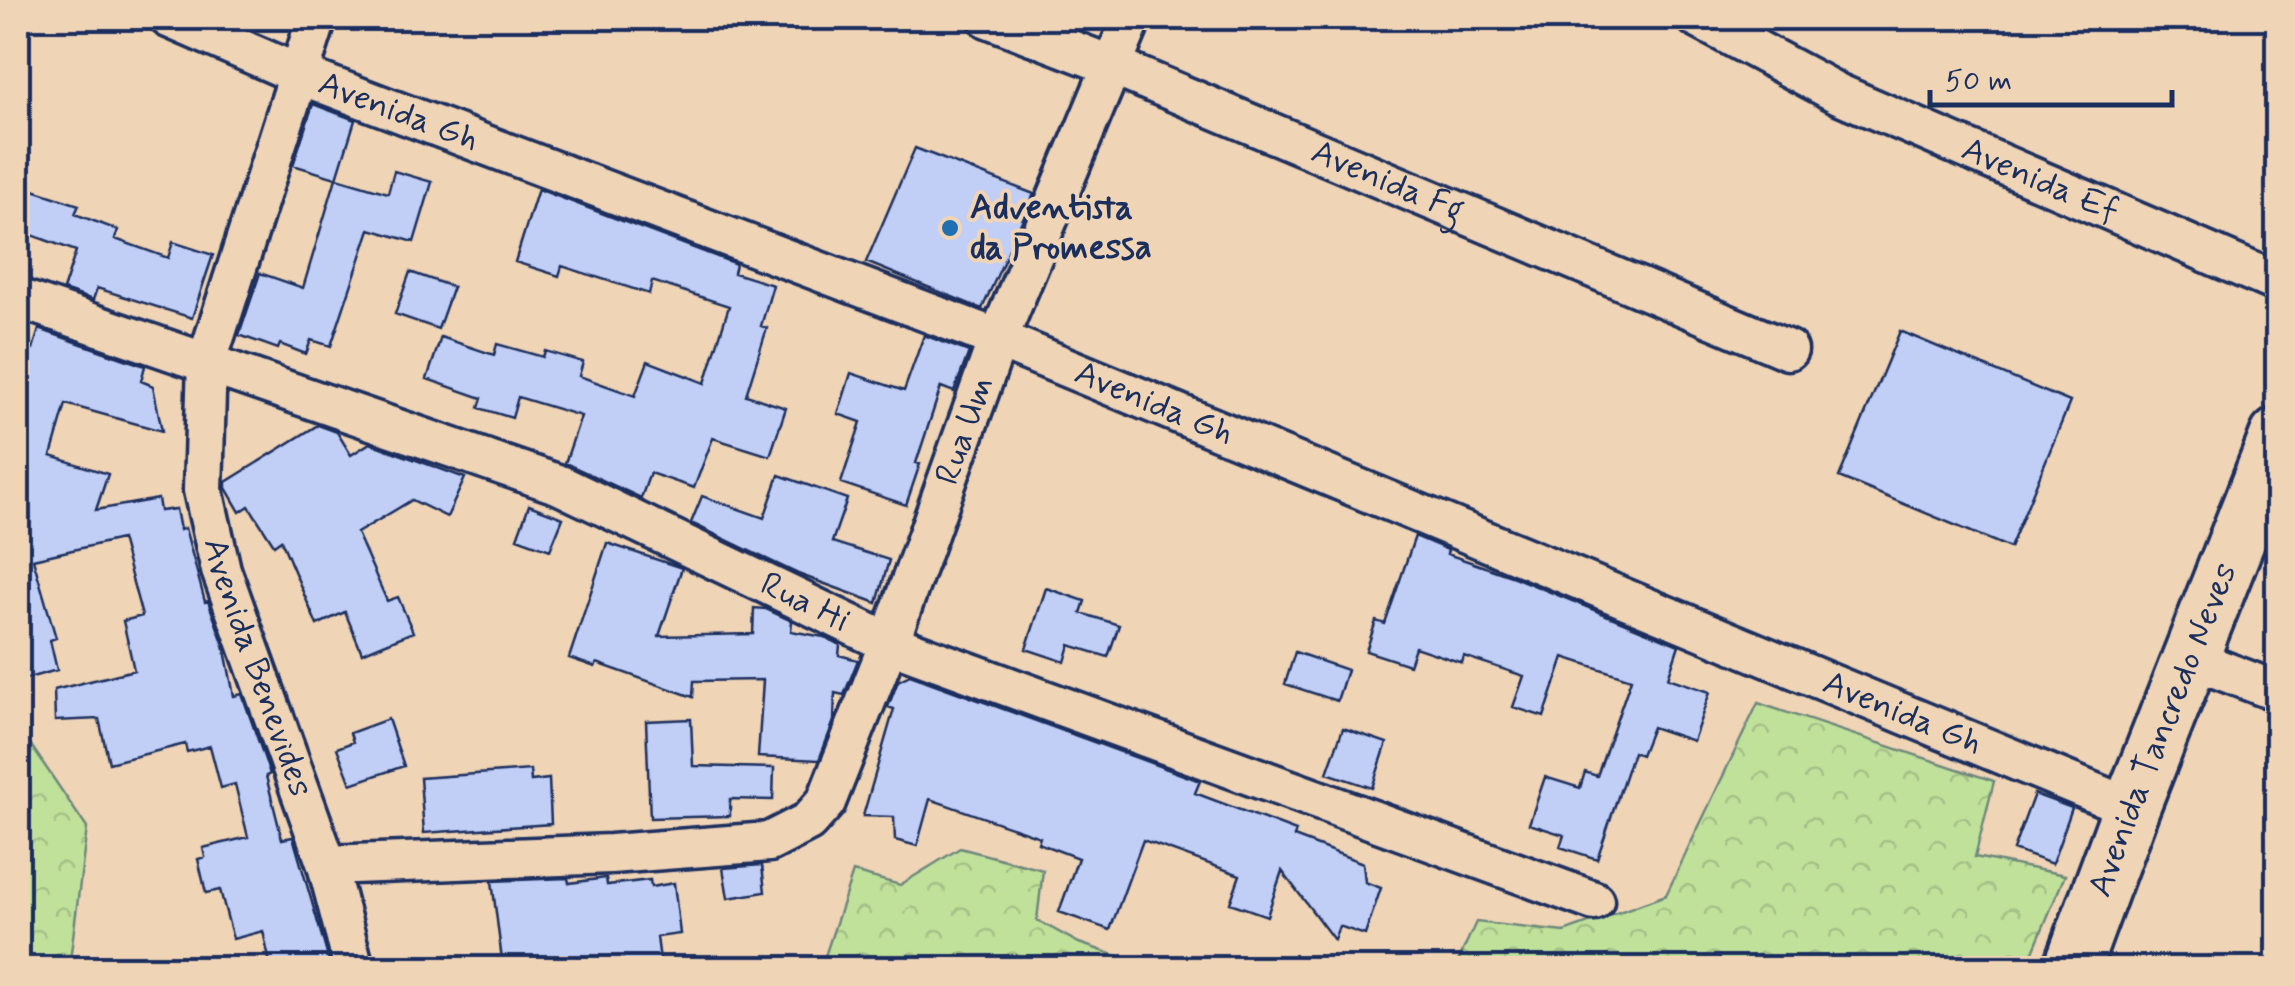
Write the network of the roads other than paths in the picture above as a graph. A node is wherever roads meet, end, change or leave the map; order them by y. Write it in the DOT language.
graph roads {
  1 [pos="169,18"];
  2 [pos="317,18"];
  3 [pos="988,18"];
  4 [pos="1132,18"];
  5 [pos="1696,18"];
  6 [pos="1113,66"];
  7 [pos="298,74"];
  8 [pos="2278,283"];
  9 [pos="18,298"];
  10 [pos="998,340"];
  11 [pos="1788,350"];
  12 [pos="208,361"];
  13 [pos="2278,436"];
  14 [pos="890,643"];
  15 [pos="2192,659"];
  16 [pos="2278,692"];
  17 [pos="2131,808"];
  18 [pos="327,865"];
  19 [pos="1594,901"];
  20 [pos="354,968"];
  21 [pos="2072,968"];
  1 -- 7 [label="street, Avenida Gh"];
  2 -- 7 [label="street, Avenida Benevides"];
  3 -- 6 [label="street, Avenida Fg"];
  4 -- 6 [label="street, Rua Um"];
  5 -- 8 [label="street, Avenida Ef"];
  6 -- 10 [label="street, Rua Um"];
  6 -- 11 [label="street, Avenida Fg"];
  7 -- 10 [label="street, Avenida Gh"];
  7 -- 12 [label="street, Avenida Benevides"];
  9 -- 12 [label="street, Rua Hi"];
  10 -- 14 [label="street, Rua Um"];
  10 -- 17 [label="street, Avenida Gh"];
  12 -- 14 [label="street, Rua Hi"];
  12 -- 18 [label="street, Avenida Benevides"];
  13 -- 15 [label="street, Avenida Tancredo Neves"];
  14 -- 18 [label="street, Rua Um"];
  14 -- 19 [label="street, Rua Hi"];
  15 -- 16 [label="street"];
  15 -- 17 [label="street, Avenida Tancredo Neves"];
  17 -- 21 [label="street, Avenida Tancredo Neves"];
  18 -- 20 [label="street, Avenida Benevides"];
}
